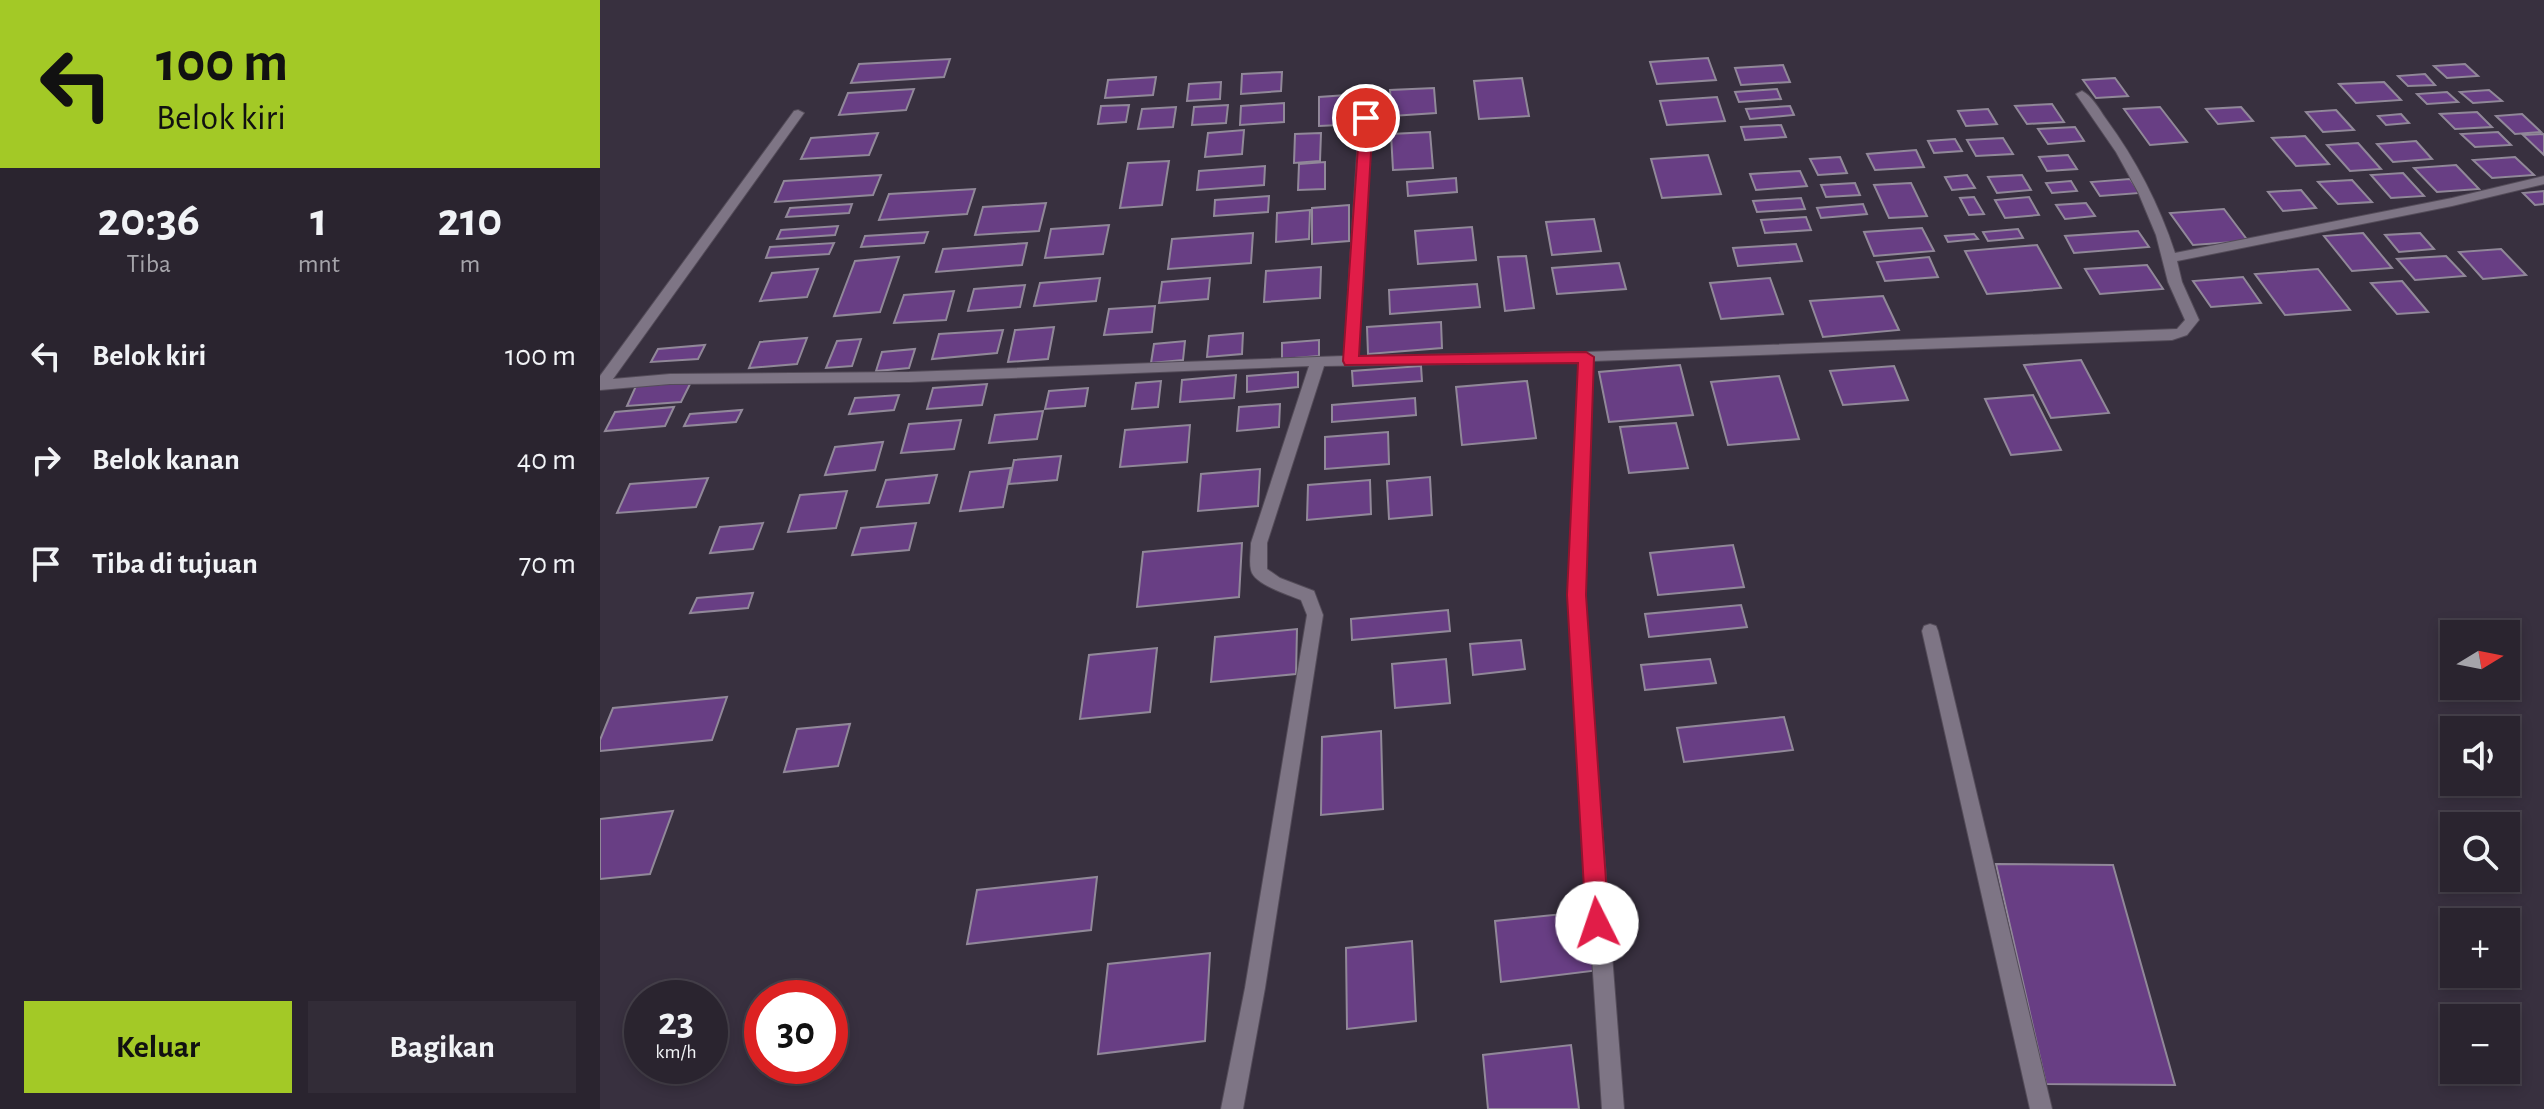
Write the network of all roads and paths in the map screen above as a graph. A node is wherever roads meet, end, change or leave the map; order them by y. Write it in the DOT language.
graph roads {
  1 [pos="1367,92"];
  2 [pos="2082,94"];
  3 [pos="798,113"];
  4 [pos="2544,180"];
  5 [pos="2170,258"];
  6 [pos="1586,357"];
  7 [pos="1318,361"];
  8 [pos="1351,361"];
  9 [pos="601,385"];
  10 [pos="1930,631"];
  11 [pos="1232,1109"];
  12 [pos="1613,1109"];
  13 [pos="2041,1109"];
  1 -- 8 [label="street"];
  2 -- 5 [label="street"];
  3 -- 9 [label="street"];
  4 -- 5 [label="street"];
  5 -- 6 [label="street"];
  6 -- 8 [label="street"];
  6 -- 12 [label="street"];
  7 -- 8 [label="street"];
  7 -- 9 [label="street"];
  7 -- 11 [label="street"];
  10 -- 13 [label="street"];
}
